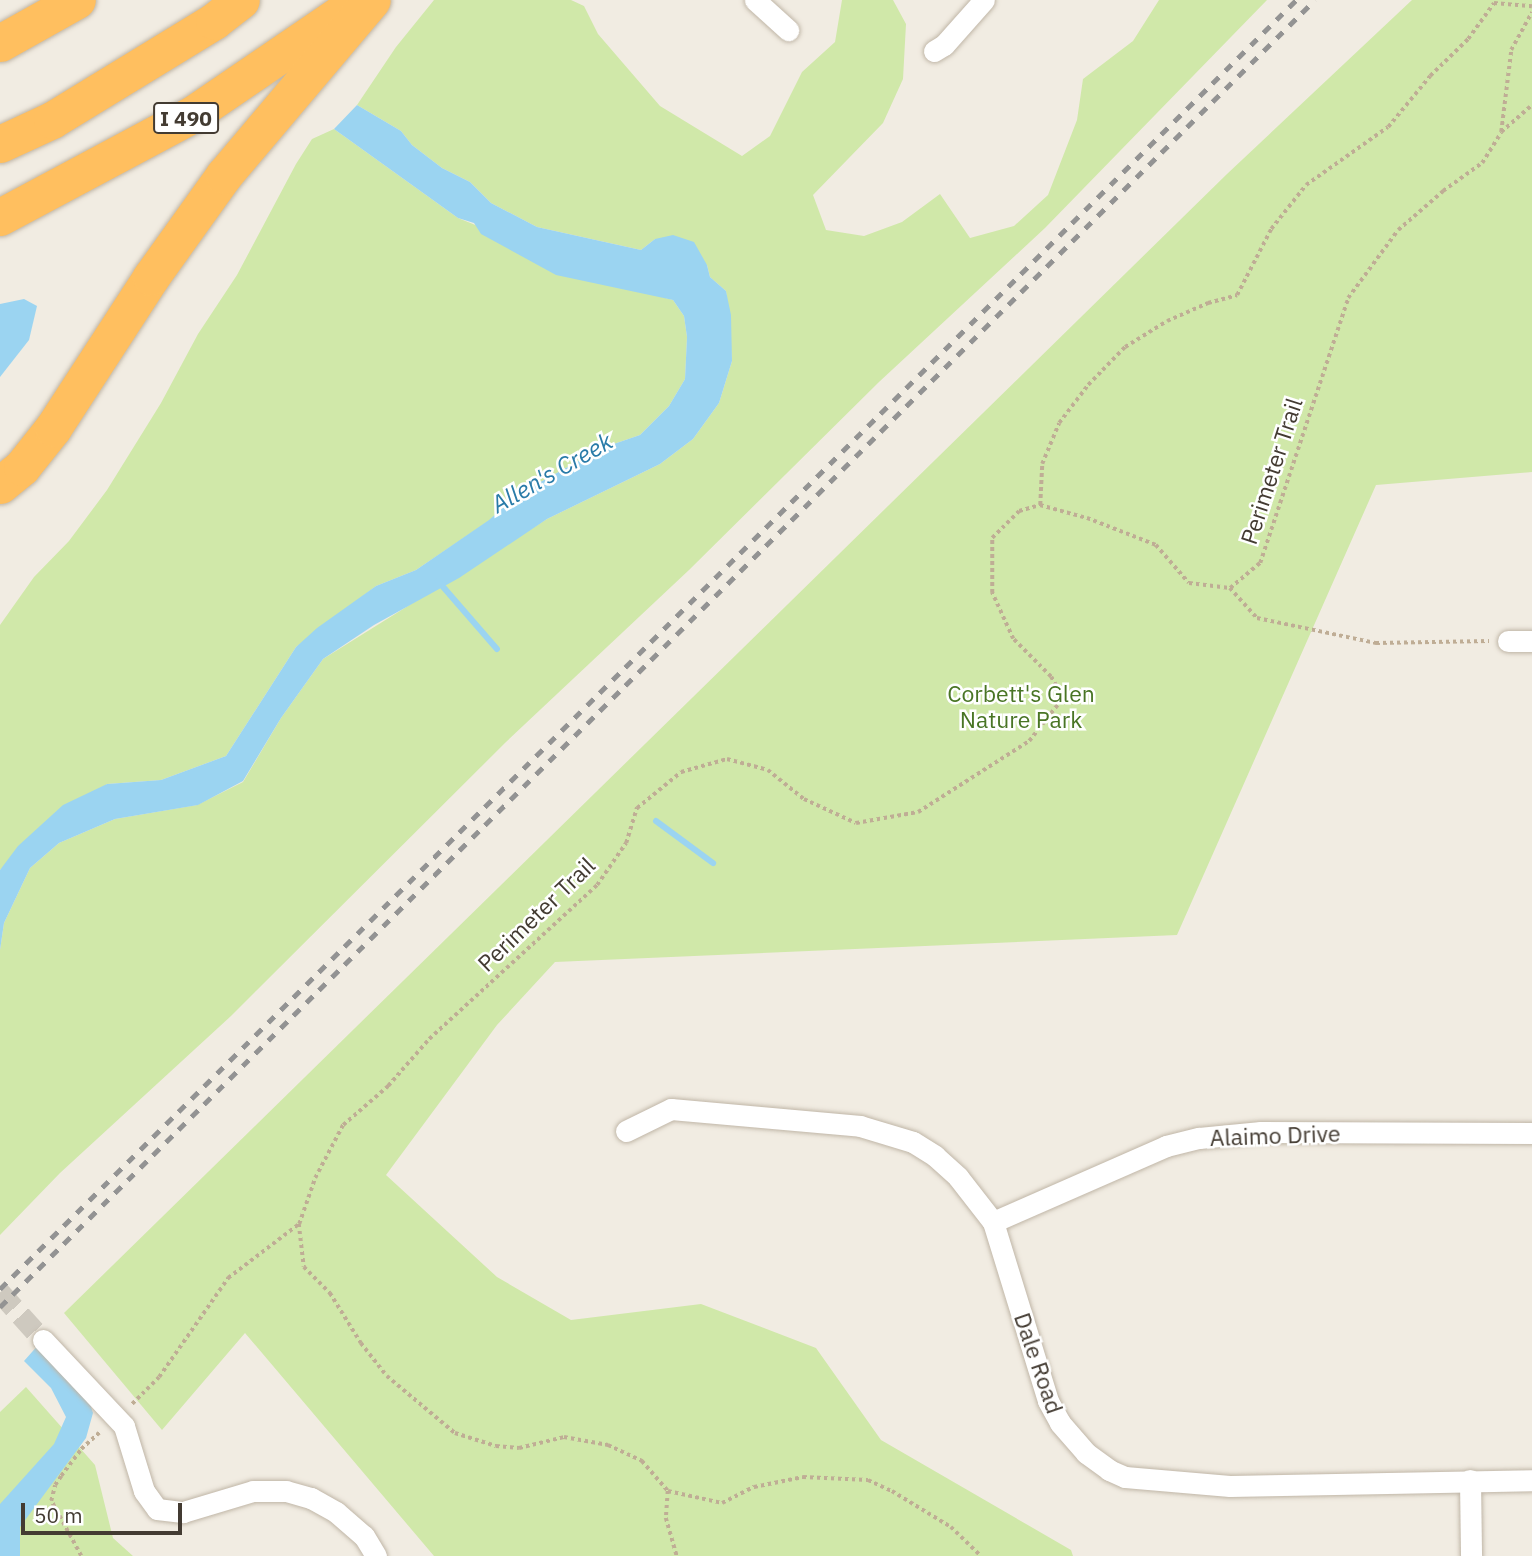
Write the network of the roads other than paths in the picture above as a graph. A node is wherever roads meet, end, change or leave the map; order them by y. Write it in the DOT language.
graph roads {
  1 [pos="77,0"];
  2 [pos="241,0"];
  3 [pos="361,0"];
  4 [pos="372,0"];
  5 [pos="755,0"];
  6 [pos="984,0"];
  7 [pos="788,30"];
  8 [pos="8,36"];
  9 [pos="934,51"];
  10 [pos="0,144"];
  11 [pos="0,217"];
  12 [pos="0,485"];
  13 [pos="1508,641"];
  14 [pos="1532,641"];
  15 [pos="626,1131"];
  16 [pos="1532,1133"];
  17 [pos="993,1222"];
  18 [pos="43,1340"];
  19 [pos="1470,1480"];
  20 [pos="1532,1480"];
  21 [pos="376,1556"];
  22 [pos="1471,1556"];
  1 -- 8 [label="highway"];
  2 -- 10 [label="highway"];
  3 -- 11 [label="highway, I 490"];
  4 -- 12 [label="highway"];
  5 -- 7 [label="street"];
  6 -- 9 [label="street"];
  13 -- 14 [label="street"];
  15 -- 17 [label="street, Dale Road"];
  16 -- 17 [label="street, Alaimo Drive"];
  17 -- 19 [label="street, Dale Road"];
  18 -- 21 [label="street"];
  19 -- 20 [label="street, Dale Road"];
  19 -- 22 [label="street"];
}
